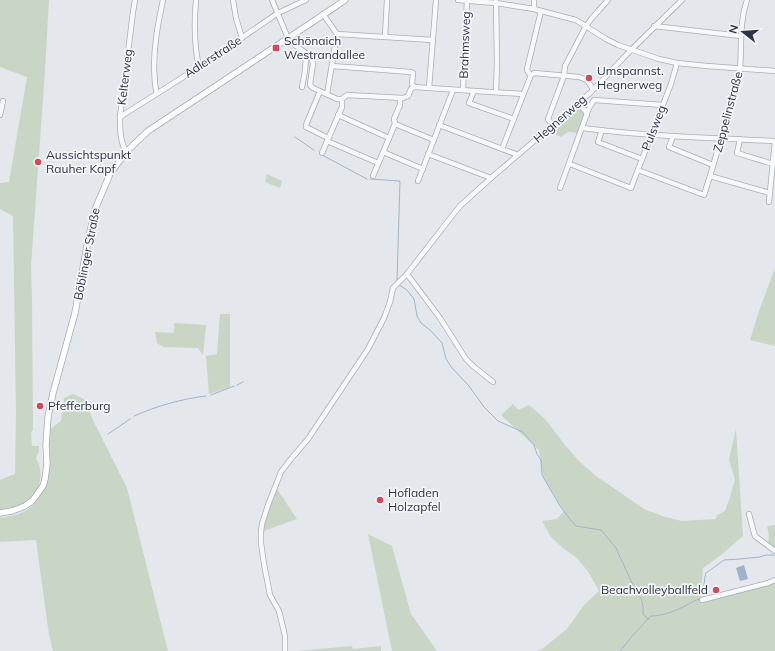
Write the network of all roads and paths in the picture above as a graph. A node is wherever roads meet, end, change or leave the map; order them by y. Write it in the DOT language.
graph roads {
  1 [pos="135,0"];
  2 [pos="163,0"];
  3 [pos="196,0"];
  4 [pos="233,0"];
  5 [pos="272,0"];
  6 [pos="306,0"];
  7 [pos="345,0"];
  8 [pos="387,0"];
  9 [pos="436,0"];
  10 [pos="458,0"];
  11 [pos="534,0"];
  12 [pos="608,0"];
  13 [pos="682,0"];
  14 [pos="747,0"];
  15 [pos="467,1"];
  16 [pos="496,1"];
  17 [pos="534,9"];
  18 [pos="541,11"];
  19 [pos="278,14"];
  20 [pos="323,14"];
  21 [pos="586,26"];
  22 [pos="654,26"];
  23 [pos="337,34"];
  24 [pos="741,36"];
  25 [pos="384,37"];
  26 [pos="242,38"];
  27 [pos="288,38"];
  28 [pos="433,40"];
  29 [pos="631,50"];
  30 [pos="306,57"];
  31 [pos="677,63"];
  32 [pos="199,66"];
  33 [pos="332,66"];
  34 [pos="740,68"];
  35 [pos="775,71"];
  36 [pos="531,75"];
  37 [pos="564,76"];
  38 [pos="414,86"];
  39 [pos="302,87"];
  40 [pos="429,88"];
  41 [pos="593,89"];
  42 [pos="453,90"];
  43 [pos="463,90"];
  44 [pos="320,91"];
  45 [pos="474,91"];
  46 [pos="496,92"];
  47 [pos="157,93"];
  48 [pos="327,94"];
  49 [pos="523,94"];
  50 [pos="400,98"];
  51 [pos="342,99"];
  52 [pos="3,101"];
  53 [pos="578,103"];
  54 [pos="663,105"];
  55 [pos="0,115"];
  56 [pos="338,115"];
  57 [pos="587,115"];
  58 [pos="120,117"];
  59 [pos="514,119"];
  60 [pos="395,124"];
  61 [pos="439,125"];
  62 [pos="552,125"];
  63 [pos="582,128"];
  64 [pos="602,130"];
  65 [pos="651,134"];
  66 [pos="673,136"];
  67 [pos="389,138"];
  68 [pos="721,138"];
  69 [pos="328,139"];
  70 [pos="740,139"];
  71 [pos="434,140"];
  72 [pos="775,141"];
  73 [pos="502,149"];
  74 [pos="126,152"];
  75 [pos="383,152"];
  76 [pos="322,153"];
  77 [pos="428,154"];
  78 [pos="518,155"];
  79 [pos="642,159"];
  80 [pos="378,164"];
  81 [pos="570,164"];
  82 [pos="773,164"];
  83 [pos="714,165"];
  84 [pos="422,169"];
  85 [pos="638,170"];
  86 [pos="373,176"];
  87 [pos="710,176"];
  88 [pos="491,178"];
  89 [pos="418,181"];
  90 [pos="560,188"];
  91 [pos="770,193"];
  92 [pos="769,202"];
  93 [pos="407,274"];
  94 [pos="493,382"];
  95 [pos="0,513"];
  96 [pos="749,514"];
  97 [pos="775,551"];
  98 [pos="775,580"];
  99 [pos="702,600"];
  100 [pos="285,651"];
  1 -- 58 [label="street, Kelterweg"];
  2 -- 47 [label="street"];
  3 -- 32 [label="street"];
  4 -- 26 [label="street"];
  5 -- 19 [label="street"];
  6 -- 19 [label="street, Adlerstraße"];
  7 -- 20 [label="main road, Böblinger Straße"];
  8 -- 25 [label="street"];
  9 -- 28 [label="street"];
  10 -- 15 [label="street"];
  11 -- 17 [label="street"];
  12 -- 21 [label="street"];
  13 -- 22 [label="street, Hegnerweg"];
  14 -- 24 [label="street, Zeppelinstraße"];
  15 -- 16 [label="street"];
  15 -- 43 [label="street, Brahmsweg"];
  16 -- 17 [label="street"];
  16 -- 46 [label="street"];
  17 -- 18 [label="street"];
  18 -- 21 [label="street"];
  18 -- 36 [label="street"];
  19 -- 26 [label="street, Adlerstraße"];
  19 -- 27 [label="street"];
  20 -- 23 [label="street"];
  20 -- 27 [label="main road, Böblinger Straße"];
  21 -- 29 [label="street"];
  21 -- 37 [label="street"];
  22 -- 24 [label="street"];
  22 -- 29 [label="street, Hegnerweg"];
  23 -- 25 [label="street"];
  23 -- 33 [label="street"];
  24 -- 34 [label="street, Zeppelinstraße"];
  25 -- 28 [label="street"];
  26 -- 32 [label="street, Adlerstraße"];
  27 -- 44 [label="street"];
  27 -- 74 [label="main road, Böblinger Straße"];
  28 -- 40 [label="street"];
  29 -- 31 [label="street"];
  29 -- 41 [label="street, Hegnerweg"];
  30 -- 39 [label="street"];
  31 -- 34 [label="street"];
  31 -- 54 [label="street, Pulsweg"];
  32 -- 47 [label="street, Adlerstraße"];
  33 -- 38 [label="street"];
  33 -- 48 [label="street"];
  34 -- 35 [label="street"];
  34 -- 68 [label="street, Zeppelinstraße"];
  36 -- 37 [label="street"];
  36 -- 49 [label="street"];
  37 -- 41 [label="street"];
  37 -- 62 [label="street"];
  38 -- 40 [label="street"];
  38 -- 50 [label="street"];
  40 -- 42 [label="street"];
  41 -- 53 [label="street, Hegnerweg"];
  42 -- 43 [label="street"];
  42 -- 61 [label="street"];
  43 -- 45 [label="street"];
  44 -- 48 [label="street"];
  44 -- 69 [label="street"];
  45 -- 46 [label="street"];
  45 -- 59 [label="street"];
  46 -- 49 [label="street"];
  47 -- 58 [label="street, Adlerstraße"];
  48 -- 51 [label="street"];
  49 -- 59 [label="street"];
  50 -- 51 [label="street"];
  50 -- 60 [label="street"];
  51 -- 56 [label="street"];
  52 -- 55 [label="street"];
  53 -- 57 [label="street"];
  53 -- 62 [label="street, Hegnerweg"];
  54 -- 57 [label="street"];
  54 -- 65 [label="street, Pulsweg"];
  56 -- 67 [label="street"];
  56 -- 69 [label="street"];
  57 -- 63 [label="street"];
  58 -- 74 [label="street, Kelterweg"];
  59 -- 73 [label="street"];
  60 -- 67 [label="street"];
  60 -- 71 [label="street"];
  61 -- 71 [label="street"];
  61 -- 73 [label="street"];
  62 -- 78 [label="street, Hegnerweg"];
  63 -- 64 [label="street"];
  63 -- 81 [label="street"];
  64 -- 65 [label="street"];
  64 -- 79 [label="street"];
  65 -- 66 [label="street"];
  65 -- 79 [label="street, Pulsweg"];
  66 -- 68 [label="street"];
  66 -- 83 [label="street"];
  67 -- 75 [label="street"];
  68 -- 70 [label="street"];
  68 -- 83 [label="street, Zeppelinstraße"];
  69 -- 76 [label="street"];
  69 -- 80 [label="street"];
  70 -- 72 [label="street"];
  70 -- 82 [label="street"];
  71 -- 77 [label="street"];
  72 -- 82 [label="street"];
  73 -- 78 [label="street"];
  74 -- 95 [label="main road, Böblinger Straße"];
  75 -- 80 [label="street"];
  75 -- 84 [label="street"];
  77 -- 84 [label="street"];
  77 -- 88 [label="street"];
  78 -- 88 [label="street, Hegnerweg"];
  79 -- 85 [label="street, Pulsweg"];
  80 -- 86 [label="street"];
  81 -- 85 [label="street, Pulsweg"];
  81 -- 90 [label="street"];
  82 -- 91 [label="street"];
  83 -- 87 [label="street, Zeppelinstraße"];
  84 -- 89 [label="street"];
  85 -- 87 [label="street, Zeppelinstraße"];
  87 -- 91 [label="street"];
  88 -- 93 [label="street, Hegnerweg"];
  91 -- 92 [label="street"];
  93 -- 94 [label="street"];
  93 -- 100 [label="street, Hegnerweg"];
  96 -- 97 [label="street"];
  98 -- 99 [label="street"];
}
